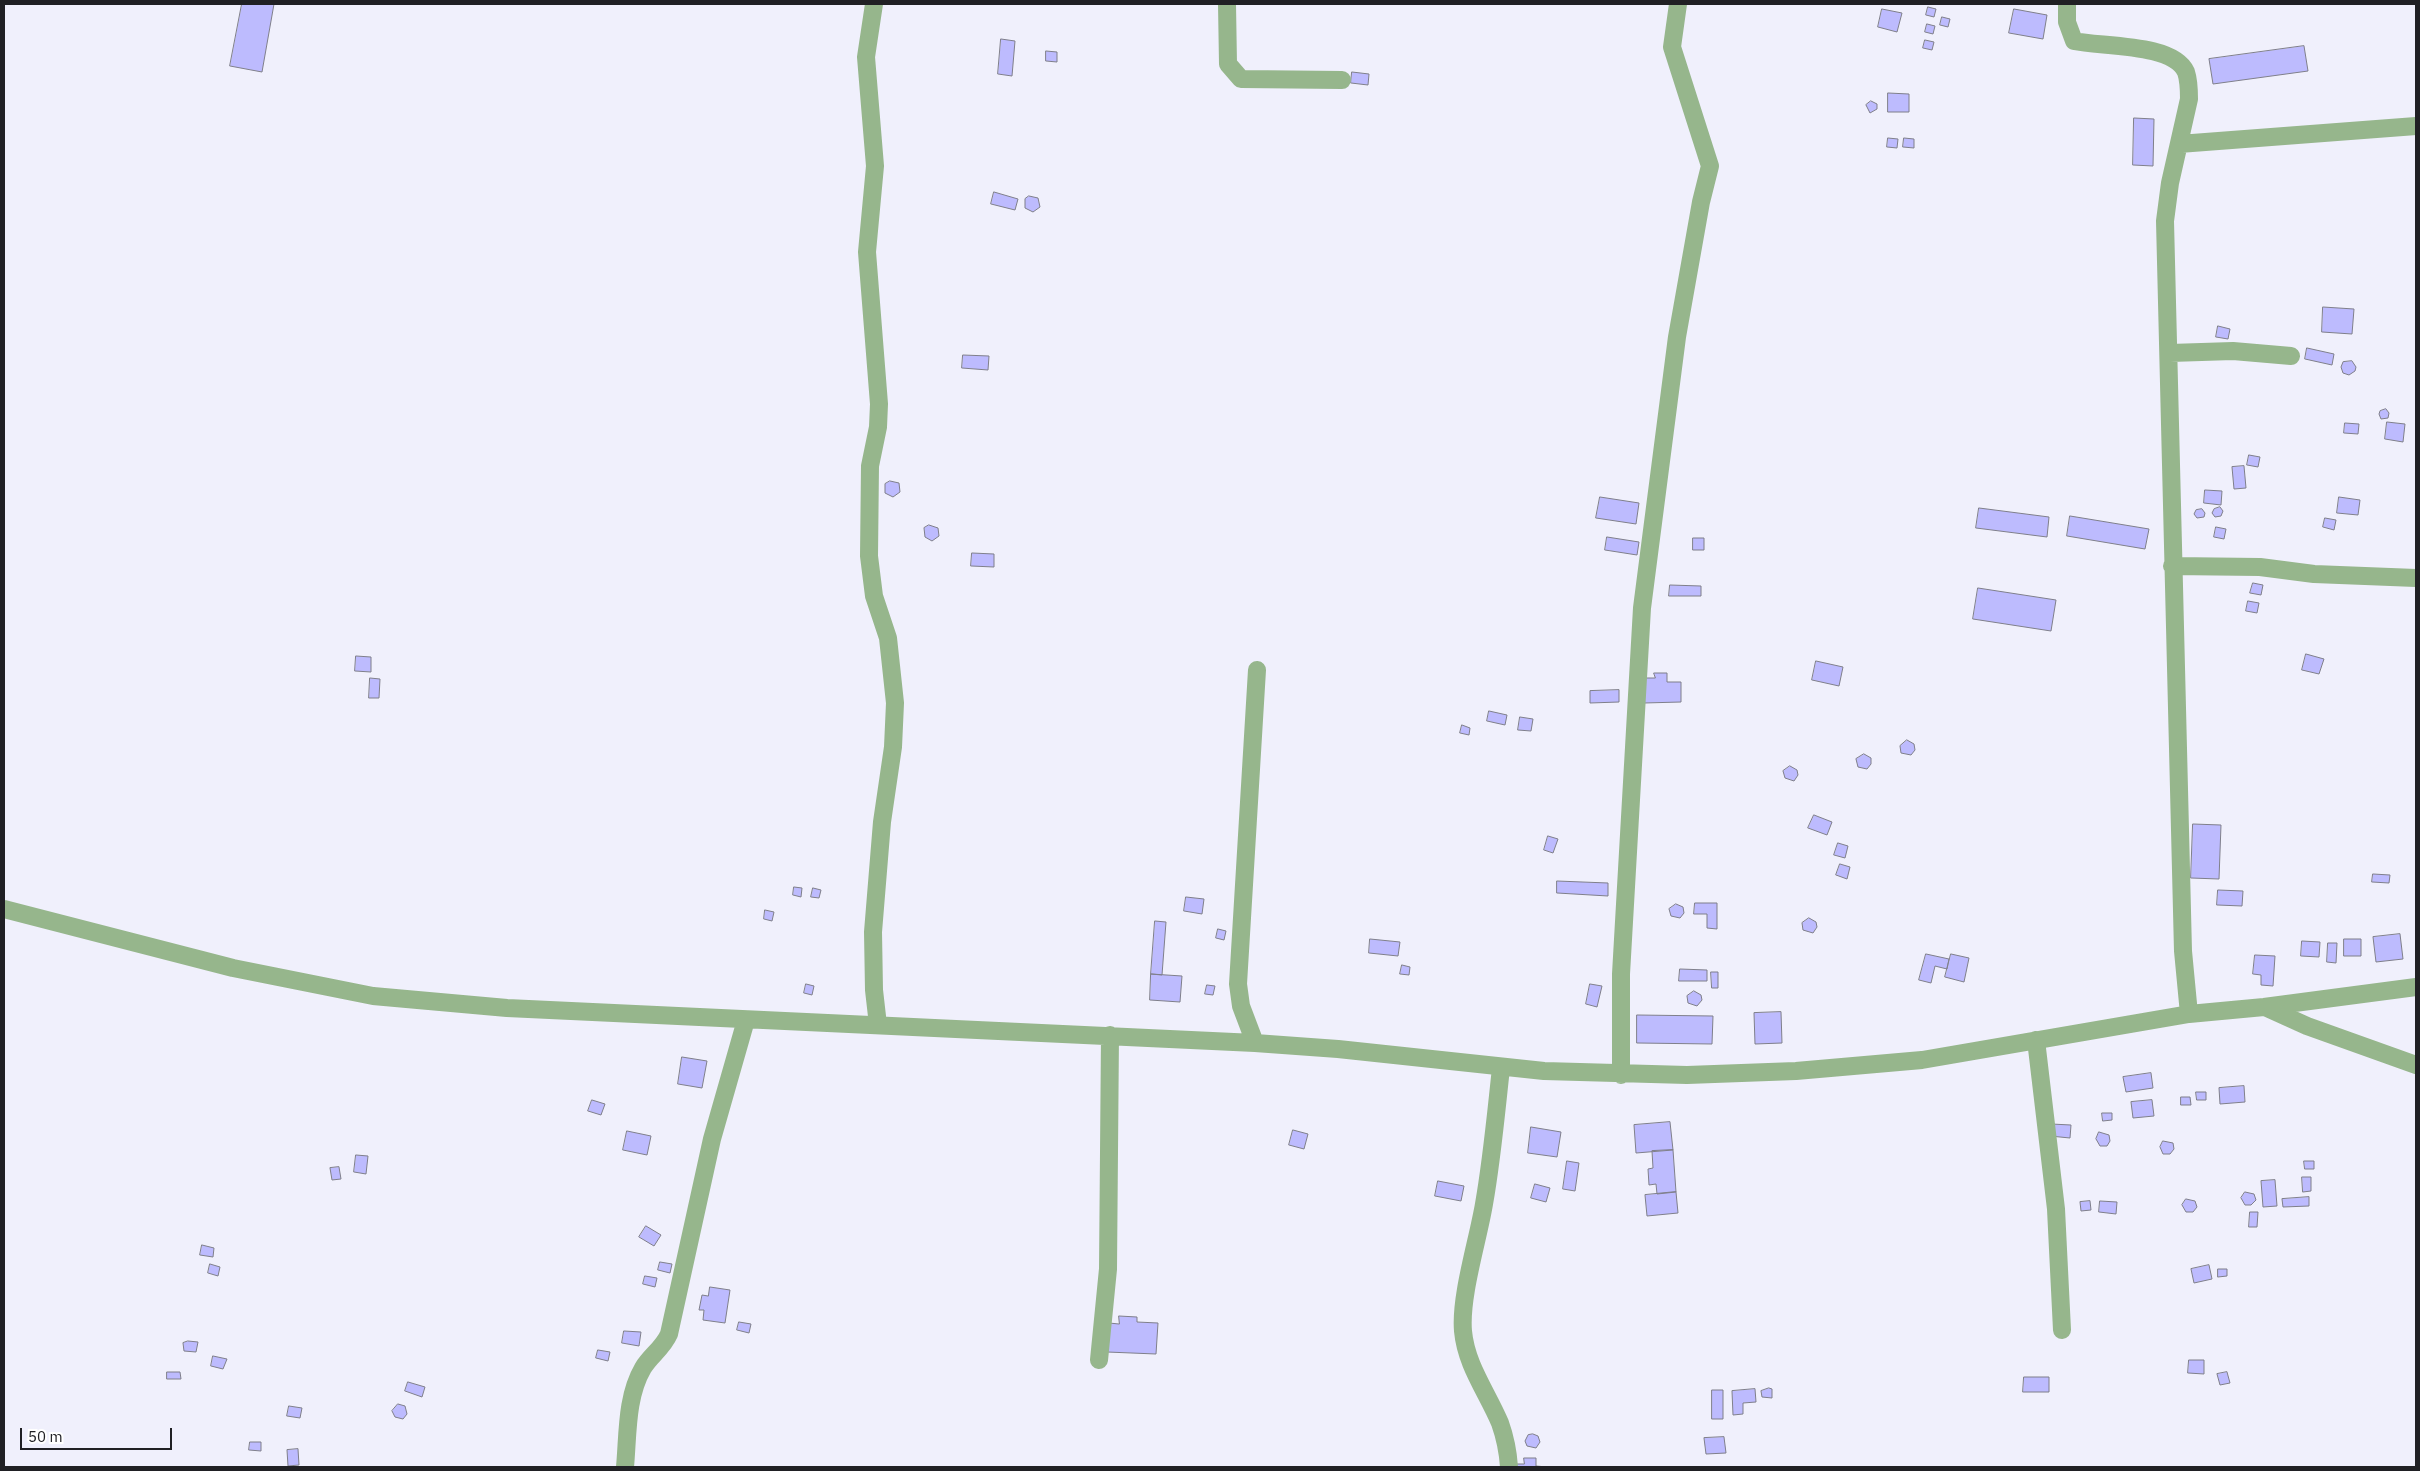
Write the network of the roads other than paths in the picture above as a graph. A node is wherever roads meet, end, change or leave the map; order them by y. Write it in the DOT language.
graph roads {
  1 [pos="874,4"];
  2 [pos="1227,4"];
  3 [pos="1678,4"];
  4 [pos="2067,4"];
  5 [pos="1342,80"];
  6 [pos="2416,126"];
  7 [pos="2178,144"];
  8 [pos="2170,353"];
  9 [pos="2291,356"];
  10 [pos="2172,566"];
  11 [pos="2416,578"];
  12 [pos="1257,670"];
  13 [pos="4,910"];
  14 [pos="2416,987"];
  15 [pos="2264,1007"];
  16 [pos="2189,1014"];
  17 [pos="746,1020"];
  18 [pos="878,1025"];
  19 [pos="1110,1035"];
  20 [pos="2036,1040"];
  21 [pos="1255,1043"];
  22 [pos="2416,1065"];
  23 [pos="1500,1068"];
  24 [pos="1621,1074"];
  25 [pos="2062,1330"];
  26 [pos="1098,1360"];
  27 [pos="625,1467"];
  28 [pos="1509,1467"];
  1 -- 18 [label="street"];
  2 -- 5 [label="street"];
  3 -- 24 [label="street"];
  4 -- 7 [label="street"];
  6 -- 7 [label="street"];
  7 -- 8 [label="street"];
  8 -- 9 [label="street"];
  8 -- 10 [label="street"];
  10 -- 11 [label="street"];
  10 -- 16 [label="street"];
  12 -- 21 [label="street"];
  13 -- 17 [label="street"];
  14 -- 15 [label="street"];
  15 -- 16 [label="street"];
  15 -- 22 [label="street"];
  16 -- 20 [label="street"];
  17 -- 18 [label="street"];
  17 -- 27 [label="street"];
  18 -- 19 [label="street"];
  19 -- 21 [label="street"];
  19 -- 26 [label="street"];
  20 -- 24 [label="street"];
  20 -- 25 [label="street"];
  21 -- 23 [label="street"];
  23 -- 24 [label="street"];
  23 -- 28 [label="street"];
}
